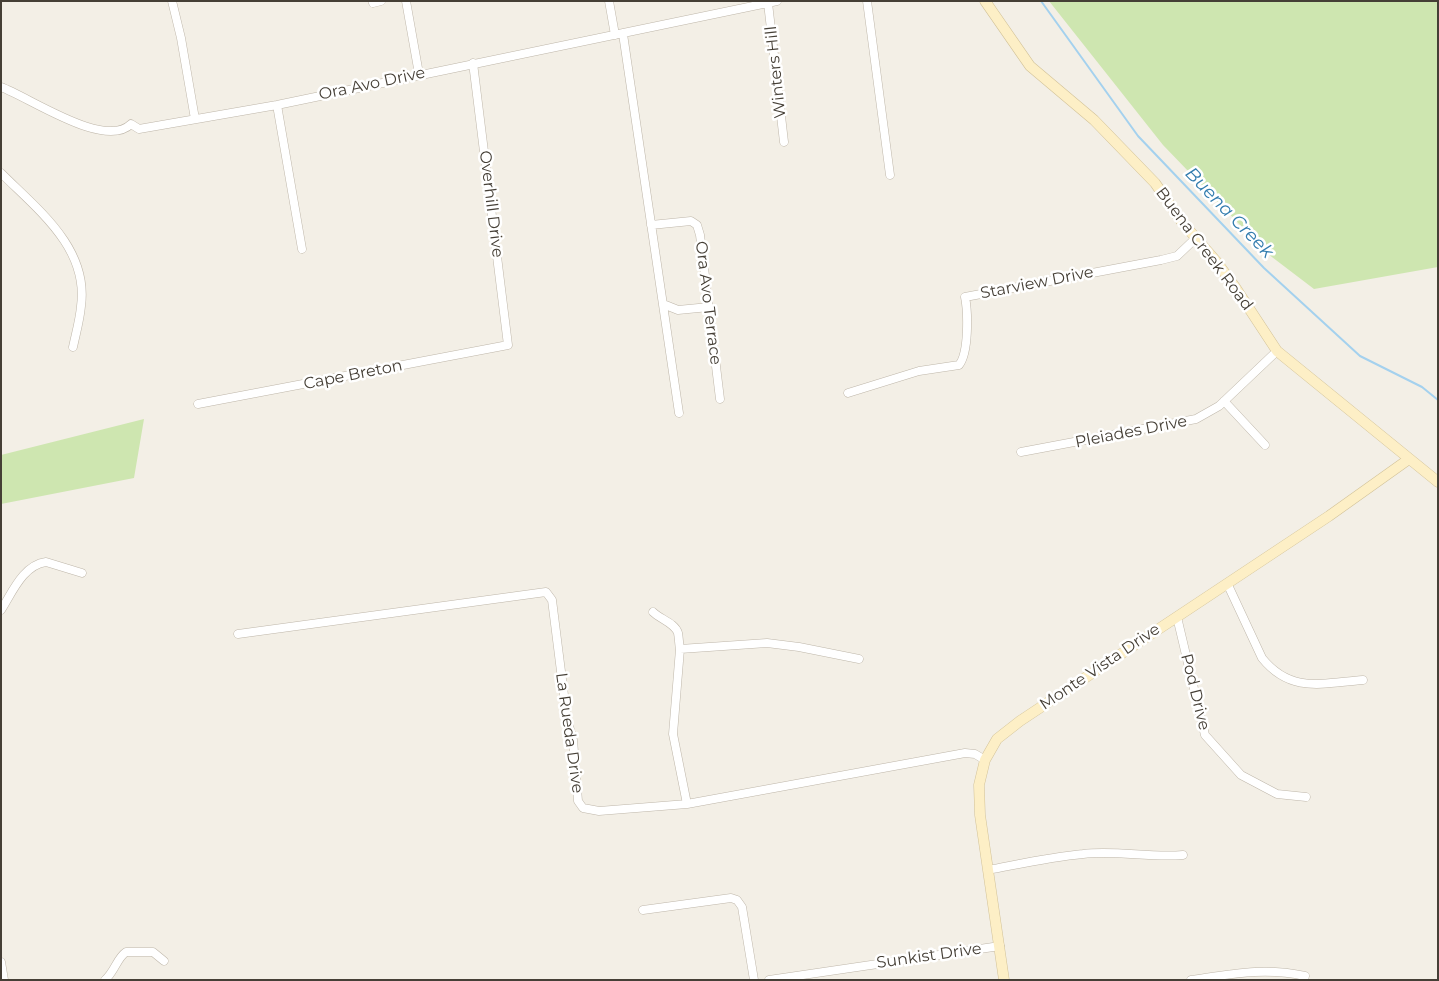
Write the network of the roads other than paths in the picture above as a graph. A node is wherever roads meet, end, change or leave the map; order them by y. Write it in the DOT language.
graph roads {
  1 [pos="172,1"];
  2 [pos="406,1"];
  3 [pos="609,1"];
  4 [pos="867,1"];
  5 [pos="985,1"];
  6 [pos="766,2"];
  7 [pos="623,34"];
  8 [pos="615,35"];
  9 [pos="473,63"];
  10 [pos="419,74"];
  11 [pos="1,87"];
  12 [pos="276,104"];
  13 [pos="195,120"];
  14 [pos="784,142"];
  15 [pos="1,172"];
  16 [pos="890,175"];
  17 [pos="651,225"];
  18 [pos="1196,238"];
  19 [pos="302,249"];
  20 [pos="663,304"];
  21 [pos="709,307"];
  22 [pos="508,345"];
  23 [pos="73,347"];
  24 [pos="1277,351"];
  25 [pos="848,393"];
  26 [pos="720,399"];
  27 [pos="1224,401"];
  28 [pos="198,404"];
  29 [pos="679,413"];
  30 [pos="1266,445"];
  31 [pos="1021,452"];
  32 [pos="1408,459"];
  33 [pos="1438,482"];
  34 [pos="82,573"];
  35 [pos="1227,583"];
  36 [pos="1,610"];
  37 [pos="653,612"];
  38 [pos="1177,617"];
  39 [pos="238,634"];
  40 [pos="680,650"];
  41 [pos="859,659"];
  42 [pos="1363,680"];
  43 [pos="985,760"];
  44 [pos="1306,797"];
  45 [pos="687,804"];
  46 [pos="1183,855"];
  47 [pos="988,870"];
  48 [pos="643,910"];
  49 [pos="1000,946"];
  50 [pos="164,961"];
  51 [pos="1,962"];
  52 [pos="1305,976"];
  53 [pos="4,980"];
  54 [pos="105,980"];
  55 [pos="754,980"];
  56 [pos="769,980"];
  57 [pos="1004,980"];
  58 [pos="1191,980"];
  1 -- 13 [label="street"];
  2 -- 10 [label="street"];
  3 -- 8 [label="street"];
  4 -- 16 [label="street"];
  5 -- 18 [label="main road, Buena Creek Road"];
  6 -- 7 [label="street"];
  6 -- 14 [label="street, Winters Hill"];
  7 -- 8 [label="street, Ora Avo Drive"];
  7 -- 17 [label="street"];
  8 -- 9 [label="street, Ora Avo Drive"];
  9 -- 10 [label="street, Ora Avo Drive"];
  9 -- 22 [label="street, Overhill Drive"];
  10 -- 12 [label="street, Ora Avo Drive"];
  11 -- 13 [label="street, Ora Avo Drive"];
  12 -- 13 [label="street, Ora Avo Drive"];
  12 -- 19 [label="street"];
  15 -- 23 [label="street"];
  17 -- 20 [label="street"];
  17 -- 21 [label="street, Ora Avo Terrace"];
  18 -- 24 [label="main road, Buena Creek Road"];
  18 -- 25 [label="street, Starview Drive"];
  20 -- 21 [label="street"];
  20 -- 29 [label="street"];
  21 -- 26 [label="street, Ora Avo Terrace"];
  22 -- 28 [label="street, Cape Breton"];
  24 -- 27 [label="street, Pleiades Drive"];
  24 -- 32 [label="main road, Buena Creek Road"];
  27 -- 30 [label="street"];
  27 -- 31 [label="street, Pleiades Drive"];
  32 -- 33 [label="main road, Buena Creek Road"];
  32 -- 35 [label="main road, Monte Vista Drive"];
  34 -- 36 [label="street"];
  35 -- 38 [label="main road, Monte Vista Drive"];
  35 -- 42 [label="street"];
  37 -- 40 [label="street"];
  38 -- 43 [label="main road, Monte Vista Drive"];
  38 -- 44 [label="street, Pod Drive"];
  39 -- 45 [label="street, La Rueda Drive"];
  40 -- 41 [label="street"];
  40 -- 45 [label="street"];
  43 -- 45 [label="street, La Rueda Drive"];
  43 -- 47 [label="main road, Monte Vista Drive"];
  46 -- 47 [label="street"];
  47 -- 49 [label="main road, Monte Vista Drive"];
  48 -- 55 [label="street"];
  49 -- 56 [label="street, Sunkist Drive"];
  49 -- 57 [label="main road, Monte Vista Drive"];
  50 -- 54 [label="street"];
  51 -- 53 [label="street"];
  52 -- 58 [label="street"];
}
